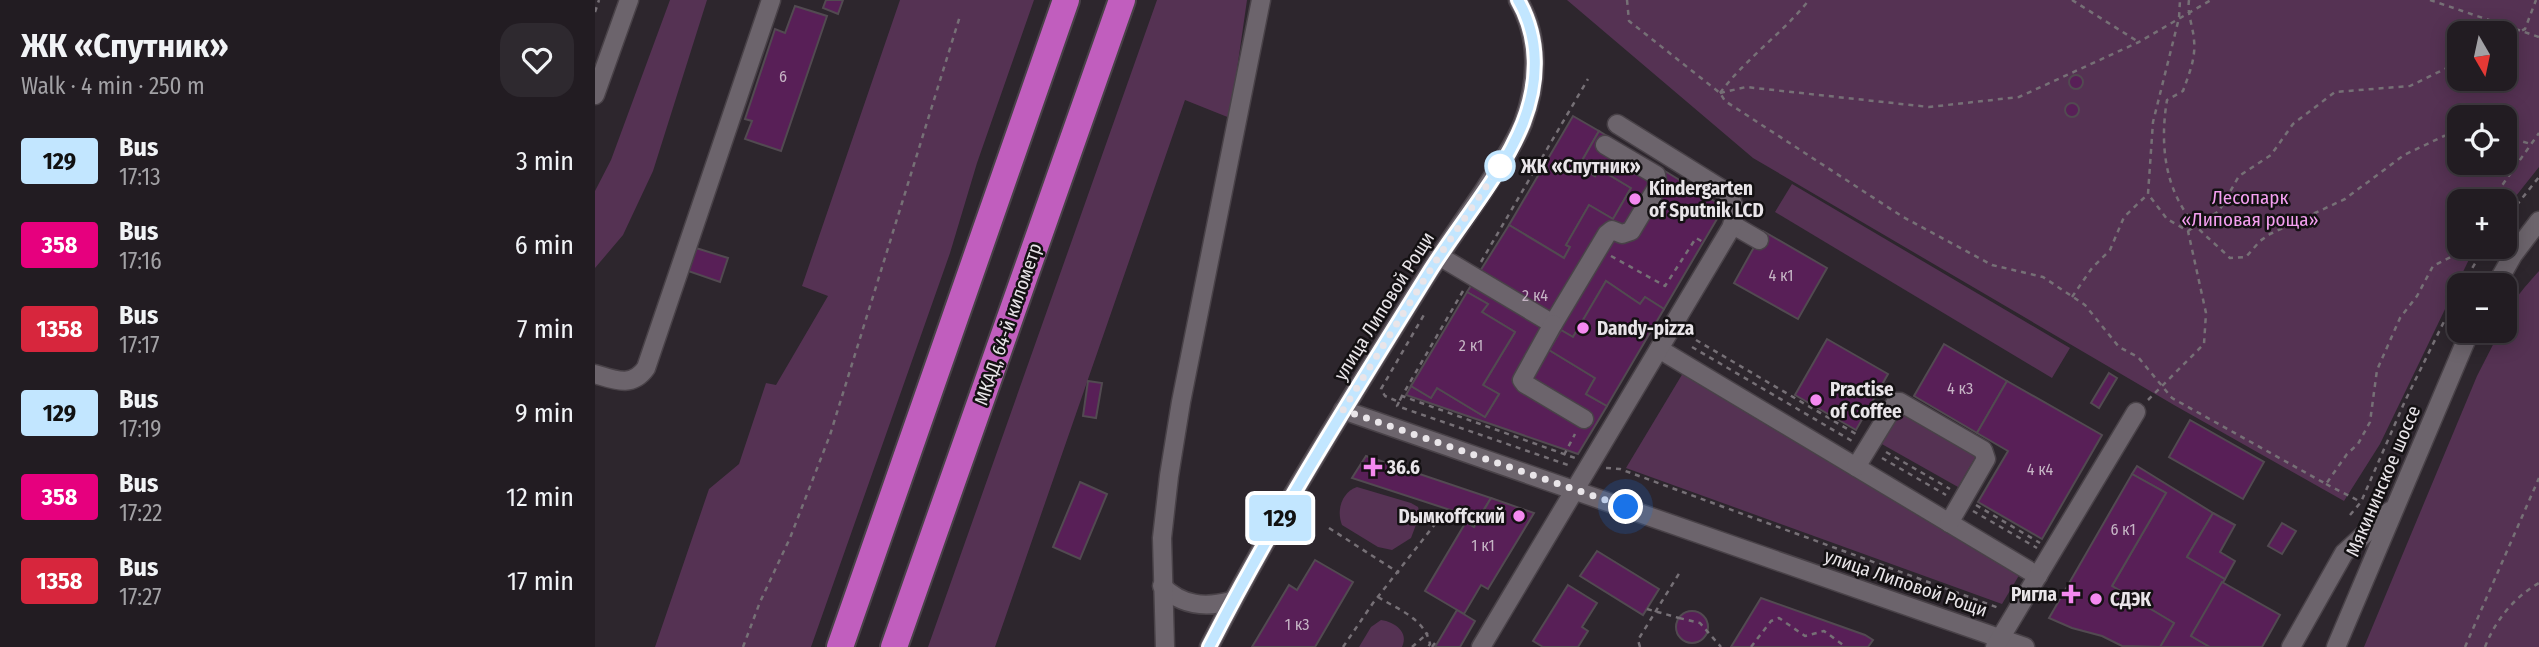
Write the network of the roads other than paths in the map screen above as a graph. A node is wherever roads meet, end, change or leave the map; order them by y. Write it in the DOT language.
graph roads {
  1 [pos="629,0"];
  2 [pos="771,0"];
  3 [pos="1066,0"];
  4 [pos="1122,0"];
  5 [pos="1261,0"];
  6 [pos="1518,0"];
  7 [pos="595,94"];
  8 [pos="1617,124"];
  9 [pos="1605,145"];
  10 [pos="2539,220"];
  11 [pos="1733,225"];
  12 [pos="1759,240"];
  13 [pos="1439,256"];
  14 [pos="2503,273"];
  15 [pos="1553,324"];
  16 [pos="2465,343"];
  17 [pos="1659,349"];
  18 [pos="595,374"];
  19 [pos="1343,410"];
  20 [pos="2136,412"];
  21 [pos="1584,419"];
  22 [pos="1856,467"];
  23 [pos="1575,489"];
  24 [pos="2396,506"];
  25 [pos="1949,523"];
  26 [pos="2038,576"];
  27 [pos="1162,586"];
  28 [pos="1231,601"];
  29 [pos="1220,624"];
  30 [pos="1477,642"];
  31 [pos="1998,643"];
  32 [pos="840,647"];
  33 [pos="894,647"];
  34 [pos="1165,647"];
  35 [pos="1209,647"];
  36 [pos="1225,647"];
  37 [pos="2025,647"];
  38 [pos="2291,647"];
  39 [pos="2336,647"];
  1 -- 7 [label="street"];
  2 -- 18 [label="street"];
  3 -- 32 [label="highway"];
  4 -- 33 [label="highway, МКАД, 64-й километр"];
  5 -- 27 [label="street"];
  6 -- 13 [label="street, улица Липовой Рощи"];
  8 -- 11 [label="street"];
  9 -- 15 [label="street"];
  10 -- 14 [label="street"];
  11 -- 12 [label="street"];
  11 -- 17 [label="street"];
  13 -- 15 [label="street"];
  13 -- 19 [label="street, улица Липовой Рощи"];
  15 -- 21 [label="street"];
  16 -- 24 [label="street, Мякининское шоссе"];
  17 -- 22 [label="street"];
  17 -- 23 [label="street"];
  19 -- 23 [label="street, улица Липовой Рощи"];
  19 -- 28 [label="street, улица Липовой Рощи"];
  20 -- 26 [label="street"];
  22 -- 25 [label="street"];
  22 -- 25 [label="street"];
  23 -- 30 [label="street"];
  23 -- 31 [label="street, улица Липовой Рощи"];
  24 -- 38 [label="street"];
  24 -- 39 [label="street, Мякининское шоссе"];
  25 -- 26 [label="street"];
  26 -- 31 [label="street"];
  27 -- 28 [label="street"];
  27 -- 34 [label="street"];
  28 -- 29 [label="street, улица Липовой Рощи"];
  29 -- 35 [label="street, улица Липовой Рощи"];
  29 -- 36 [label="street"];
  31 -- 37 [label="street, улица Липовой Рощи"];
}
